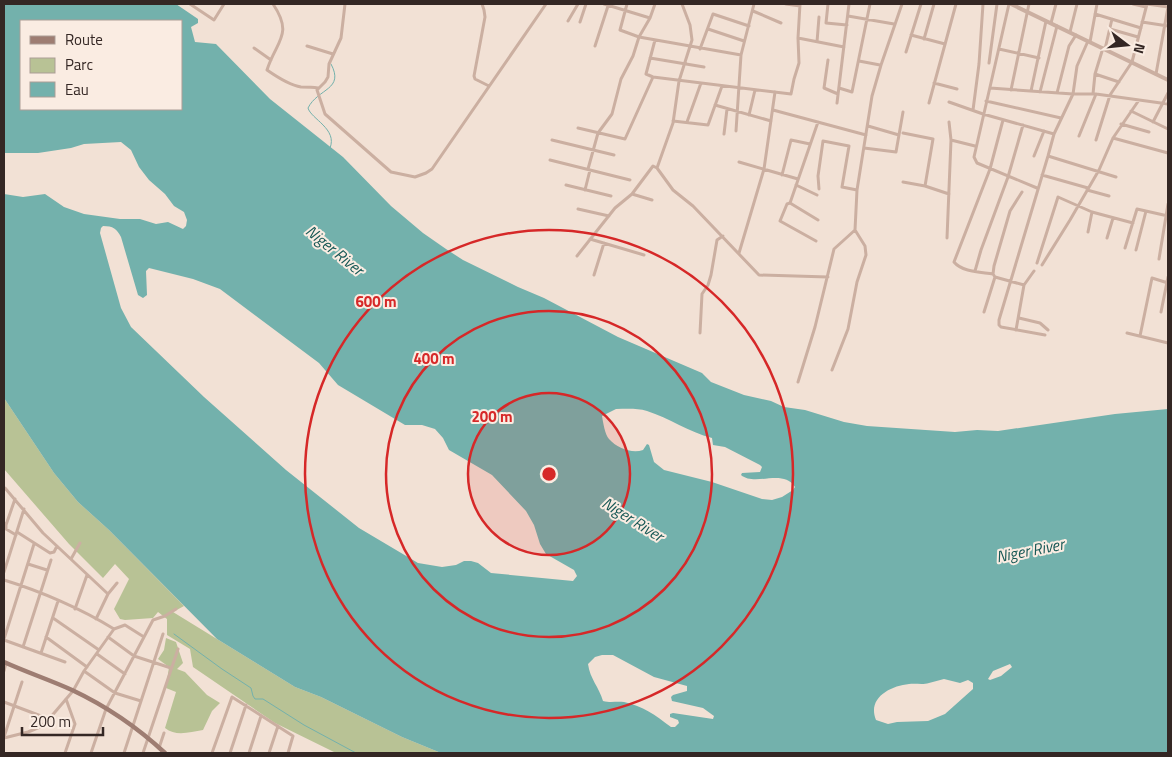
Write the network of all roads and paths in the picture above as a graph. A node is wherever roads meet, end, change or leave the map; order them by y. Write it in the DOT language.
graph roads {
  1 [pos="190,4"];
  2 [pos="224,4"];
  3 [pos="273,4"];
  4 [pos="345,4"];
  5 [pos="482,4"];
  6 [pos="546,4"];
  7 [pos="578,4"];
  8 [pos="586,4"];
  9 [pos="627,4"];
  10 [pos="655,4"];
  11 [pos="682,4"];
  12 [pos="754,4"];
  13 [pos="786,4"];
  14 [pos="828,4"];
  15 [pos="849,4"];
  16 [pos="870,4"];
  17 [pos="902,4"];
  18 [pos="921,4"];
  19 [pos="934,4"];
  20 [pos="956,4"];
  21 [pos="982,4"];
  22 [pos="997,4"];
  23 [pos="1010,4"];
  24 [pos="1029,4"];
  25 [pos="1056,4"];
  26 [pos="1077,4"];
  27 [pos="1097,4"];
  28 [pos="1133,4"];
  29 [pos="606,5"];
  30 [pos="800,5"];
  31 [pos="1147,5"];
  32 [pos="1168,7"];
  33 [pos="625,11"];
  34 [pos="752,12"];
  35 [pos="1027,12"];
  36 [pos="1095,14"];
  37 [pos="848,16"];
  38 [pos="819,17"];
  39 [pos="650,18"];
  40 [pos="1112,19"];
  41 [pos="868,20"];
  42 [pos="568,21"];
  43 [pos="580,22"];
  44 [pos="1049,22"];
  45 [pos="1142,22"];
  46 [pos="781,23"];
  47 [pos="894,24"];
  48 [pos="847,25"];
  49 [pos="749,26"];
  50 [pos="1057,26"];
  51 [pos="1166,26"];
  52 [pos="1141,28"];
  53 [pos="708,29"];
  54 [pos="1110,29"];
  55 [pos="1070,32"];
  56 [pos="911,35"];
  57 [pos="1076,35"];
  58 [pos="639,37"];
  59 [pos="1138,37"];
  60 [pos="798,38"];
  61 [pos="924,38"];
  62 [pos="655,40"];
  63 [pos="744,40"];
  64 [pos="1089,41"];
  65 [pos="817,42"];
  66 [pos="945,44"];
  67 [pos="307,46"];
  68 [pos="595,46"];
  69 [pos="691,47"];
  70 [pos="844,47"];
  71 [pos="254,48"];
  72 [pos="700,48"];
  73 [pos="999,49"];
  74 [pos="1104,49"];
  75 [pos="906,52"];
  76 [pos="1018,53"];
  77 [pos="333,54"];
  78 [pos="740,55"];
  79 [pos="650,58"];
  80 [pos="1039,58"];
  81 [pos="271,60"];
  82 [pos="828,60"];
  83 [pos="859,61"];
  84 [pos="1132,62"];
  85 [pos="989,63"];
  86 [pos="685,64"];
  87 [pos="880,65"];
  88 [pos="704,67"];
  89 [pos="1095,74"];
  90 [pos="1156,74"];
  91 [pos="653,77"];
  92 [pos="679,80"];
  93 [pos="1168,80"];
  94 [pos="1119,82"];
  95 [pos="701,83"];
  96 [pos="934,83"];
  97 [pos="489,86"];
  98 [pos="722,86"];
  99 [pos="318,88"];
  100 [pos="738,88"];
  101 [pos="839,88"];
  102 [pos="990,88"];
  103 [pos="755,90"];
  104 [pos="957,90"];
  105 [pos="1011,90"];
  106 [pos="1031,91"];
  107 [pos="775,92"];
  108 [pos="1040,92"];
  109 [pos="1057,93"];
  110 [pos="1168,93"];
  111 [pos="838,94"];
  112 [pos="1073,94"];
  113 [pos="1094,94"];
  114 [pos="1110,96"];
  115 [pos="1140,100"];
  116 [pos="986,101"];
  117 [pos="949,102"];
  118 [pos="1163,102"];
  119 [pos="837,103"];
  120 [pos="929,103"];
  121 [pos="1168,104"];
  122 [pos="715,105"];
  123 [pos="727,109"];
  124 [pos="772,110"];
  125 [pos="973,110"];
  126 [pos="737,111"];
  127 [pos="1131,111"];
  128 [pos="903,112"];
  129 [pos="983,114"];
  130 [pos="749,115"];
  131 [pos="1061,118"];
  132 [pos="1003,120"];
  133 [pos="673,121"];
  134 [pos="771,121"];
  135 [pos="687,122"];
  136 [pos="818,122"];
  137 [pos="949,122"];
  138 [pos="1153,122"];
  139 [pos="1121,124"];
  140 [pos="1023,125"];
  141 [pos="868,126"];
  142 [pos="578,128"];
  143 [pos="1168,129"];
  144 [pos="736,131"];
  145 [pos="1044,131"];
  146 [pos="1149,132"];
  147 [pos="598,133"];
  148 [pos="724,134"];
  149 [pos="901,134"];
  150 [pos="1054,134"];
  151 [pos="866,135"];
  152 [pos="1079,136"];
  153 [pos="1113,138"];
  154 [pos="552,140"];
  155 [pos="951,140"];
  156 [pos="1096,140"];
  157 [pos="810,144"];
  158 [pos="975,146"];
  159 [pos="864,148"];
  160 [pos="593,150"];
  161 [pos="1168,153"];
  162 [pos="614,155"];
  163 [pos="1034,156"];
  164 [pos="1048,156"];
  165 [pos="550,160"];
  166 [pos="739,162"];
  167 [pos="657,168"];
  168 [pos="990,168"];
  169 [pos="589,169"];
  170 [pos="764,169"];
  171 [pos="1098,170"];
  172 [pos="782,175"];
  173 [pos="1042,175"];
  174 [pos="1008,176"];
  175 [pos="1116,177"];
  176 [pos="798,179"];
  177 [pos="630,180"];
  178 [pos="903,182"];
  179 [pos="566,185"];
  180 [pos="796,185"];
  181 [pos="925,186"];
  182 [pos="1038,188"];
  183 [pos="819,189"];
  184 [pos="1088,189"];
  185 [pos="585,190"];
  186 [pos="857,190"];
  187 [pos="1022,192"];
  188 [pos="632,194"];
  189 [pos="949,194"];
  190 [pos="817,195"];
  191 [pos="611,196"];
  192 [pos="1109,196"];
  193 [pos="652,200"];
  194 [pos="790,203"];
  195 [pos="1168,204"];
  196 [pos="1079,205"];
  197 [pos="578,208"];
  198 [pos="1146,211"];
  199 [pos="1092,212"];
  200 [pos="1167,215"];
  201 [pos="609,216"];
  202 [pos="1113,218"];
  203 [pos="818,220"];
  204 [pos="1133,223"];
  205 [pos="855,230"];
  206 [pos="1088,232"];
  207 [pos="1164,232"];
  208 [pos="1168,233"];
  209 [pos="722,236"];
  210 [pos="947,238"];
  211 [pos="1107,238"];
  212 [pos="590,239"];
  213 [pos="816,241"];
  214 [pos="604,243"];
  215 [pos="1125,248"];
  216 [pos="1136,250"];
  217 [pos="740,253"];
  218 [pos="644,255"];
  219 [pos="577,256"];
  220 [pos="1159,258"];
  221 [pos="1034,271"];
  222 [pos="974,272"];
  223 [pos="594,275"];
  224 [pos="994,276"];
  225 [pos="1168,276"];
  226 [pos="828,277"];
  227 [pos="1011,281"];
  228 [pos="1168,283"];
  229 [pos="1024,284"];
  230 [pos="1167,292"];
  231 [pos="984,312"];
  232 [pos="1161,312"];
  233 [pos="1018,318"];
  234 [pos="1016,330"];
  235 [pos="1048,330"];
  236 [pos="700,333"];
  237 [pos="1126,333"];
  238 [pos="1045,336"];
  239 [pos="1140,336"];
  240 [pos="1168,343"];
  241 [pos="832,370"];
  242 [pos="798,382"];
  243 [pos="5,488"];
  244 [pos="15,499"];
  245 [pos="24,510"];
  246 [pos="5,524"];
  247 [pos="16,534"];
  248 [pos="80,543"];
  249 [pos="34,544"];
  250 [pos="57,546"];
  251 [pos="71,559"];
  252 [pos="51,560"];
  253 [pos="28,564"];
  254 [pos="47,570"];
  255 [pos="4,572"];
  256 [pos="87,575"];
  257 [pos="4,580"];
  258 [pos="117,583"];
  259 [pos="21,585"];
  260 [pos="40,593"];
  261 [pos="108,594"];
  262 [pos="58,601"];
  263 [pos="75,609"];
  264 [pos="176,609"];
  265 [pos="53,618"];
  266 [pos="96,619"];
  267 [pos="114,629"];
  268 [pos="163,634"];
  269 [pos="46,637"];
  270 [pos="108,637"];
  271 [pos="144,637"];
  272 [pos="4,639"];
  273 [pos="23,647"];
  274 [pos="178,649"];
  275 [pos="98,652"];
  276 [pos="41,653"];
  277 [pos="134,656"];
  278 [pos="5,662"];
  279 [pos="65,662"];
  280 [pos="154,662"];
  281 [pos="87,667"];
  282 [pos="171,668"];
  283 [pos="4,671"];
  284 [pos="84,671"];
  285 [pos="125,674"];
  286 [pos="22,682"];
  287 [pos="73,691"];
  288 [pos="114,692"];
  289 [pos="66,699"];
  290 [pos="141,701"];
  291 [pos="4,702"];
  292 [pos="246,705"];
  293 [pos="14,706"];
  294 [pos="106,709"];
  295 [pos="262,716"];
  296 [pos="49,719"];
  297 [pos="133,725"];
  298 [pos="278,726"];
  299 [pos="164,733"];
  300 [pos="4,738"];
  301 [pos="148,738"];
  302 [pos="161,751"];
  303 [pos="65,753"];
  304 [pos="91,753"];
  305 [pos="124,753"];
  306 [pos="143,753"];
  307 [pos="212,753"];
  308 [pos="230,753"];
  309 [pos="249,753"];
  310 [pos="269,753"];
  311 [pos="288,753"];
  1 -- 2 [label="street"];
  3 -- 81 [label="street"];
  4 -- 77 [label="street"];
  5 -- 97 [label="street"];
  6 -- 97 [label="street"];
  7 -- 42 [label="street"];
  8 -- 43 [label="street"];
  9 -- 33 [label="street"];
  10 -- 39 [label="street"];
  11 -- 69 [label="street"];
  12 -- 34 [label="street"];
  13 -- 30 [label="street"];
  14 -- 48 [label="street"];
  15 -- 37 [label="street"];
  16 -- 41 [label="street"];
  17 -- 47 [label="street"];
  18 -- 56 [label="street"];
  19 -- 61 [label="street"];
  20 -- 66 [label="street"];
  21 -- 125 [label="street"];
  22 -- 85 [label="street"];
  23 -- 35 [label="street"];
  23 -- 73 [label="street"];
  24 -- 35 [label="street"];
  25 -- 44 [label="street"];
  26 -- 55 [label="street"];
  27 -- 36 [label="street"];
  28 -- 31 [label="street"];
  29 -- 33 [label="street"];
  29 -- 68 [label="street"];
  30 -- 60 [label="street"];
  31 -- 32 [label="street"];
  31 -- 45 [label="street"];
  32 -- 51 [label="street"];
  33 -- 39 [label="street"];
  33 -- 58 [label="street"];
  34 -- 46 [label="street"];
  34 -- 49 [label="street"];
  35 -- 44 [label="street"];
  35 -- 76 [label="street"];
  36 -- 40 [label="street"];
  36 -- 64 [label="street"];
  37 -- 41 [label="street"];
  37 -- 48 [label="street"];
  38 -- 65 [label="street"];
  39 -- 58 [label="street"];
  40 -- 52 [label="street"];
  40 -- 54 [label="street"];
  41 -- 47 [label="street"];
  41 -- 83 [label="street"];
  44 -- 50 [label="street"];
  44 -- 80 [label="street"];
  45 -- 51 [label="street"];
  45 -- 52 [label="street"];
  47 -- 87 [label="street"];
  48 -- 70 [label="street"];
  49 -- 53 [label="street"];
  49 -- 63 [label="street"];
  50 -- 55 [label="street"];
  50 -- 108 [label="street"];
  51 -- 90 [label="street"];
  52 -- 59 [label="street"];
  53 -- 63 [label="street"];
  53 -- 72 [label="street"];
  54 -- 59 [label="street"];
  54 -- 74 [label="street"];
  55 -- 57 [label="street"];
  56 -- 61 [label="street"];
  56 -- 75 [label="street"];
  57 -- 64 [label="street"];
  57 -- 109 [label="street"];
  58 -- 62 [label="street"];
  58 -- 147 [label="street"];
  59 -- 84 [label="street"];
  60 -- 65 [label="street"];
  60 -- 107 [label="street"];
  61 -- 66 [label="street"];
  62 -- 69 [label="street"];
  62 -- 79 [label="street"];
  63 -- 78 [label="street"];
  64 -- 74 [label="street"];
  64 -- 112 [label="street"];
  65 -- 70 [label="street"];
  66 -- 96 [label="street"];
  67 -- 77 [label="street"];
  69 -- 72 [label="street"];
  69 -- 86 [label="street"];
  70 -- 101 [label="street"];
  71 -- 81 [label="street"];
  72 -- 78 [label="street"];
  73 -- 76 [label="street"];
  73 -- 102 [label="street"];
  74 -- 84 [label="street"];
  74 -- 89 [label="street"];
  76 -- 80 [label="street"];
  76 -- 105 [label="street"];
  77 -- 99 [label="street"];
  78 -- 100 [label="street"];
  79 -- 86 [label="street"];
  79 -- 91 [label="street"];
  80 -- 106 [label="street"];
  81 -- 99 [label="street"];
  82 -- 111 [label="street"];
  83 -- 87 [label="street"];
  83 -- 101 [label="street"];
  84 -- 90 [label="street"];
  84 -- 94 [label="street"];
  86 -- 88 [label="street"];
  86 -- 92 [label="street"];
  87 -- 141 [label="street"];
  89 -- 94 [label="street"];
  89 -- 113 [label="street"];
  90 -- 93 [label="street"];
  91 -- 92 [label="street"];
  91 -- 147 [label="street"];
  92 -- 95 [label="street"];
  92 -- 133 [label="street"];
  94 -- 114 [label="street"];
  95 -- 98 [label="street"];
  95 -- 135 [label="street"];
  96 -- 104 [label="street"];
  96 -- 120 [label="street"];
  97 -- 99 [label="street"];
  98 -- 100 [label="street"];
  98 -- 122 [label="street"];
  100 -- 103 [label="street"];
  100 -- 126 [label="street"];
  101 -- 111 [label="street"];
  102 -- 105 [label="street"];
  102 -- 116 [label="street"];
  103 -- 107 [label="street"];
  103 -- 130 [label="street"];
  105 -- 106 [label="street"];
  106 -- 108 [label="street"];
  107 -- 124 [label="street"];
  108 -- 109 [label="street"];
  109 -- 112 [label="street"];
  110 -- 118 [label="street"];
  111 -- 119 [label="street"];
  112 -- 113 [label="street"];
  112 -- 131 [label="street"];
  113 -- 114 [label="street"];
  113 -- 152 [label="street"];
  114 -- 115 [label="street"];
  114 -- 156 [label="street"];
  115 -- 118 [label="street"];
  115 -- 127 [label="street"];
  116 -- 129 [label="street"];
  116 -- 131 [label="street"];
  117 -- 125 [label="street"];
  118 -- 121 [label="street"];
  118 -- 138 [label="street"];
  122 -- 123 [label="street"];
  122 -- 135 [label="street"];
  123 -- 126 [label="street"];
  123 -- 148 [label="street"];
  124 -- 134 [label="street"];
  124 -- 136 [label="street"];
  125 -- 129 [label="street"];
  126 -- 130 [label="street"];
  126 -- 144 [label="street"];
  127 -- 138 [label="street"];
  127 -- 139 [label="street"];
  128 -- 149 [label="street"];
  129 -- 132 [label="street"];
  129 -- 158 [label="street"];
  130 -- 134 [label="street"];
  131 -- 150 [label="street"];
  132 -- 140 [label="street"];
  132 -- 168 [label="street"];
  133 -- 135 [label="street"];
  133 -- 167 [label="street"];
  134 -- 170 [label="street"];
  136 -- 151 [label="street"];
  136 -- 157 [label="street"];
  137 -- 155 [label="street"];
  138 -- 143 [label="street"];
  139 -- 146 [label="street"];
  139 -- 153 [label="street"];
  140 -- 145 [label="street"];
  140 -- 174 [label="street"];
  141 -- 149 [label="street"];
  141 -- 151 [label="street"];
  142 -- 147 [label="street"];
  145 -- 150 [label="street"];
  145 -- 163 [label="street"];
  147 -- 160 [label="street"];
  149 -- 159 [label="street"];
  149 -- 181 [label="street"];
  150 -- 164 [label="street"];
  151 -- 159 [label="street"];
  153 -- 161 [label="street"];
  153 -- 171 [label="street"];
  154 -- 160 [label="street"];
  155 -- 158 [label="street"];
  155 -- 189 [label="street"];
  157 -- 172 [label="street"];
  157 -- 176 [label="street"];
  158 -- 168 [label="street"];
  159 -- 186 [label="street"];
  160 -- 162 [label="street"];
  160 -- 169 [label="street"];
  164 -- 171 [label="street"];
  164 -- 173 [label="street"];
  165 -- 169 [label="street"];
  166 -- 170 [label="street"];
  167 -- 188 [label="street"];
  167 -- 209 [label="street"];
  168 -- 174 [label="street"];
  168 -- 222 [label="street"];
  169 -- 177 [label="street"];
  169 -- 185 [label="street"];
  170 -- 172 [label="street"];
  170 -- 217 [label="street"];
  171 -- 175 [label="street"];
  171 -- 184 [label="street"];
  172 -- 176 [label="street"];
  173 -- 182 [label="street"];
  173 -- 184 [label="street"];
  174 -- 182 [label="street"];
  174 -- 222 [label="street"];
  176 -- 180 [label="street"];
  178 -- 181 [label="street"];
  179 -- 185 [label="street"];
  180 -- 190 [label="street"];
  180 -- 194 [label="street"];
  181 -- 189 [label="street"];
  182 -- 227 [label="street"];
  183 -- 186 [label="street"];
  184 -- 192 [label="street"];
  184 -- 196 [label="street"];
  185 -- 191 [label="street"];
  186 -- 205 [label="street"];
  187 -- 224 [label="street"];
  188 -- 193 [label="street"];
  188 -- 201 [label="street"];
  189 -- 210 [label="street"];
  194 -- 203 [label="street"];
  194 -- 213 [label="street"];
  195 -- 200 [label="street"];
  196 -- 196 [label="street"];
  196 -- 199 [label="street"];
  197 -- 201 [label="street"];
  198 -- 200 [label="street"];
  198 -- 204 [label="street"];
  198 -- 216 [label="street"];
  199 -- 202 [label="street"];
  199 -- 206 [label="street"];
  200 -- 207 [label="street"];
  201 -- 212 [label="street"];
  202 -- 204 [label="street"];
  202 -- 211 [label="street"];
  204 -- 215 [label="street"];
  205 -- 226 [label="street"];
  205 -- 241 [label="street"];
  207 -- 208 [label="street"];
  207 -- 220 [label="street"];
  209 -- 217 [label="street"];
  209 -- 236 [label="street"];
  212 -- 214 [label="street"];
  212 -- 219 [label="street"];
  214 -- 218 [label="street"];
  214 -- 223 [label="street"];
  217 -- 226 [label="street"];
  221 -- 229 [label="street"];
  222 -- 224 [label="street"];
  224 -- 227 [label="street"];
  224 -- 231 [label="street"];
  225 -- 228 [label="street"];
  226 -- 242 [label="street"];
  227 -- 229 [label="street"];
  227 -- 234 [label="street"];
  228 -- 230 [label="street"];
  228 -- 239 [label="street"];
  229 -- 233 [label="street"];
  230 -- 232 [label="street"];
  233 -- 234 [label="street"];
  233 -- 235 [label="street"];
  234 -- 238 [label="street"];
  237 -- 239 [label="street"];
  239 -- 240 [label="street"];
  243 -- 244 [label="street"];
  244 -- 245 [label="street"];
  244 -- 246 [label="street"];
  245 -- 247 [label="street"];
  245 -- 250 [label="street"];
  246 -- 247 [label="street"];
  247 -- 249 [label="street"];
  247 -- 255 [label="street"];
  248 -- 251 [label="street"];
  249 -- 250 [label="street"];
  249 -- 253 [label="street"];
  250 -- 251 [label="street"];
  251 -- 256 [label="street"];
  252 -- 254 [label="street"];
  253 -- 254 [label="street"];
  253 -- 259 [label="street"];
  254 -- 260 [label="street"];
  256 -- 261 [label="street"];
  256 -- 263 [label="street"];
  257 -- 259 [label="street"];
  258 -- 261 [label="street"];
  259 -- 260 [label="street"];
  259 -- 272 [label="street"];
  260 -- 262 [label="street"];
  260 -- 273 [label="street"];
  261 -- 266 [label="street"];
  262 -- 263 [label="street"];
  262 -- 265 [label="street"];
  263 -- 266 [label="street"];
  264 -- 271 [label="street"];
  265 -- 269 [label="street"];
  265 -- 275 [label="street"];
  266 -- 267 [label="street"];
  267 -- 270 [label="street"];
  267 -- 271 [label="street"];
  268 -- 280 [label="street"];
  269 -- 276 [label="street"];
  269 -- 281 [label="street"];
  270 -- 275 [label="street"];
  270 -- 277 [label="street"];
  271 -- 277 [label="street"];
  272 -- 273 [label="street"];
  273 -- 276 [label="street"];
  274 -- 282 [label="street"];
  275 -- 281 [label="street"];
  275 -- 285 [label="street"];
  276 -- 279 [label="street"];
  277 -- 280 [label="street"];
  277 -- 285 [label="street"];
  278 -- 283 [label="street"];
  278 -- 287 [label="main road"];
  280 -- 282 [label="street"];
  280 -- 290 [label="street"];
  281 -- 284 [label="street"];
  282 -- 301 [label="street"];
  284 -- 287 [label="street"];
  284 -- 288 [label="street"];
  285 -- 288 [label="street"];
  286 -- 293 [label="street"];
  287 -- 289 [label="street"];
  287 -- 294 [label="main road"];
  288 -- 290 [label="street"];
  288 -- 294 [label="street"];
  289 -- 296 [label="street"];
  289 -- 303 [label="street"];
  290 -- 297 [label="street"];
  291 -- 293 [label="street"];
  292 -- 295 [label="street"];
  292 -- 307 [label="street"];
  292 -- 308 [label="street"];
  293 -- 296 [label="street"];
  293 -- 300 [label="street"];
  294 -- 297 [label="main road"];
  294 -- 304 [label="street"];
  295 -- 298 [label="street"];
  295 -- 309 [label="street"];
  296 -- 300 [label="street"];
  297 -- 301 [label="main road"];
  297 -- 305 [label="street"];
  298 -- 310 [label="street"];
  298 -- 311 [label="street"];
  299 -- 302 [label="street"];
  301 -- 302 [label="main road"];
  301 -- 306 [label="street"];
}
